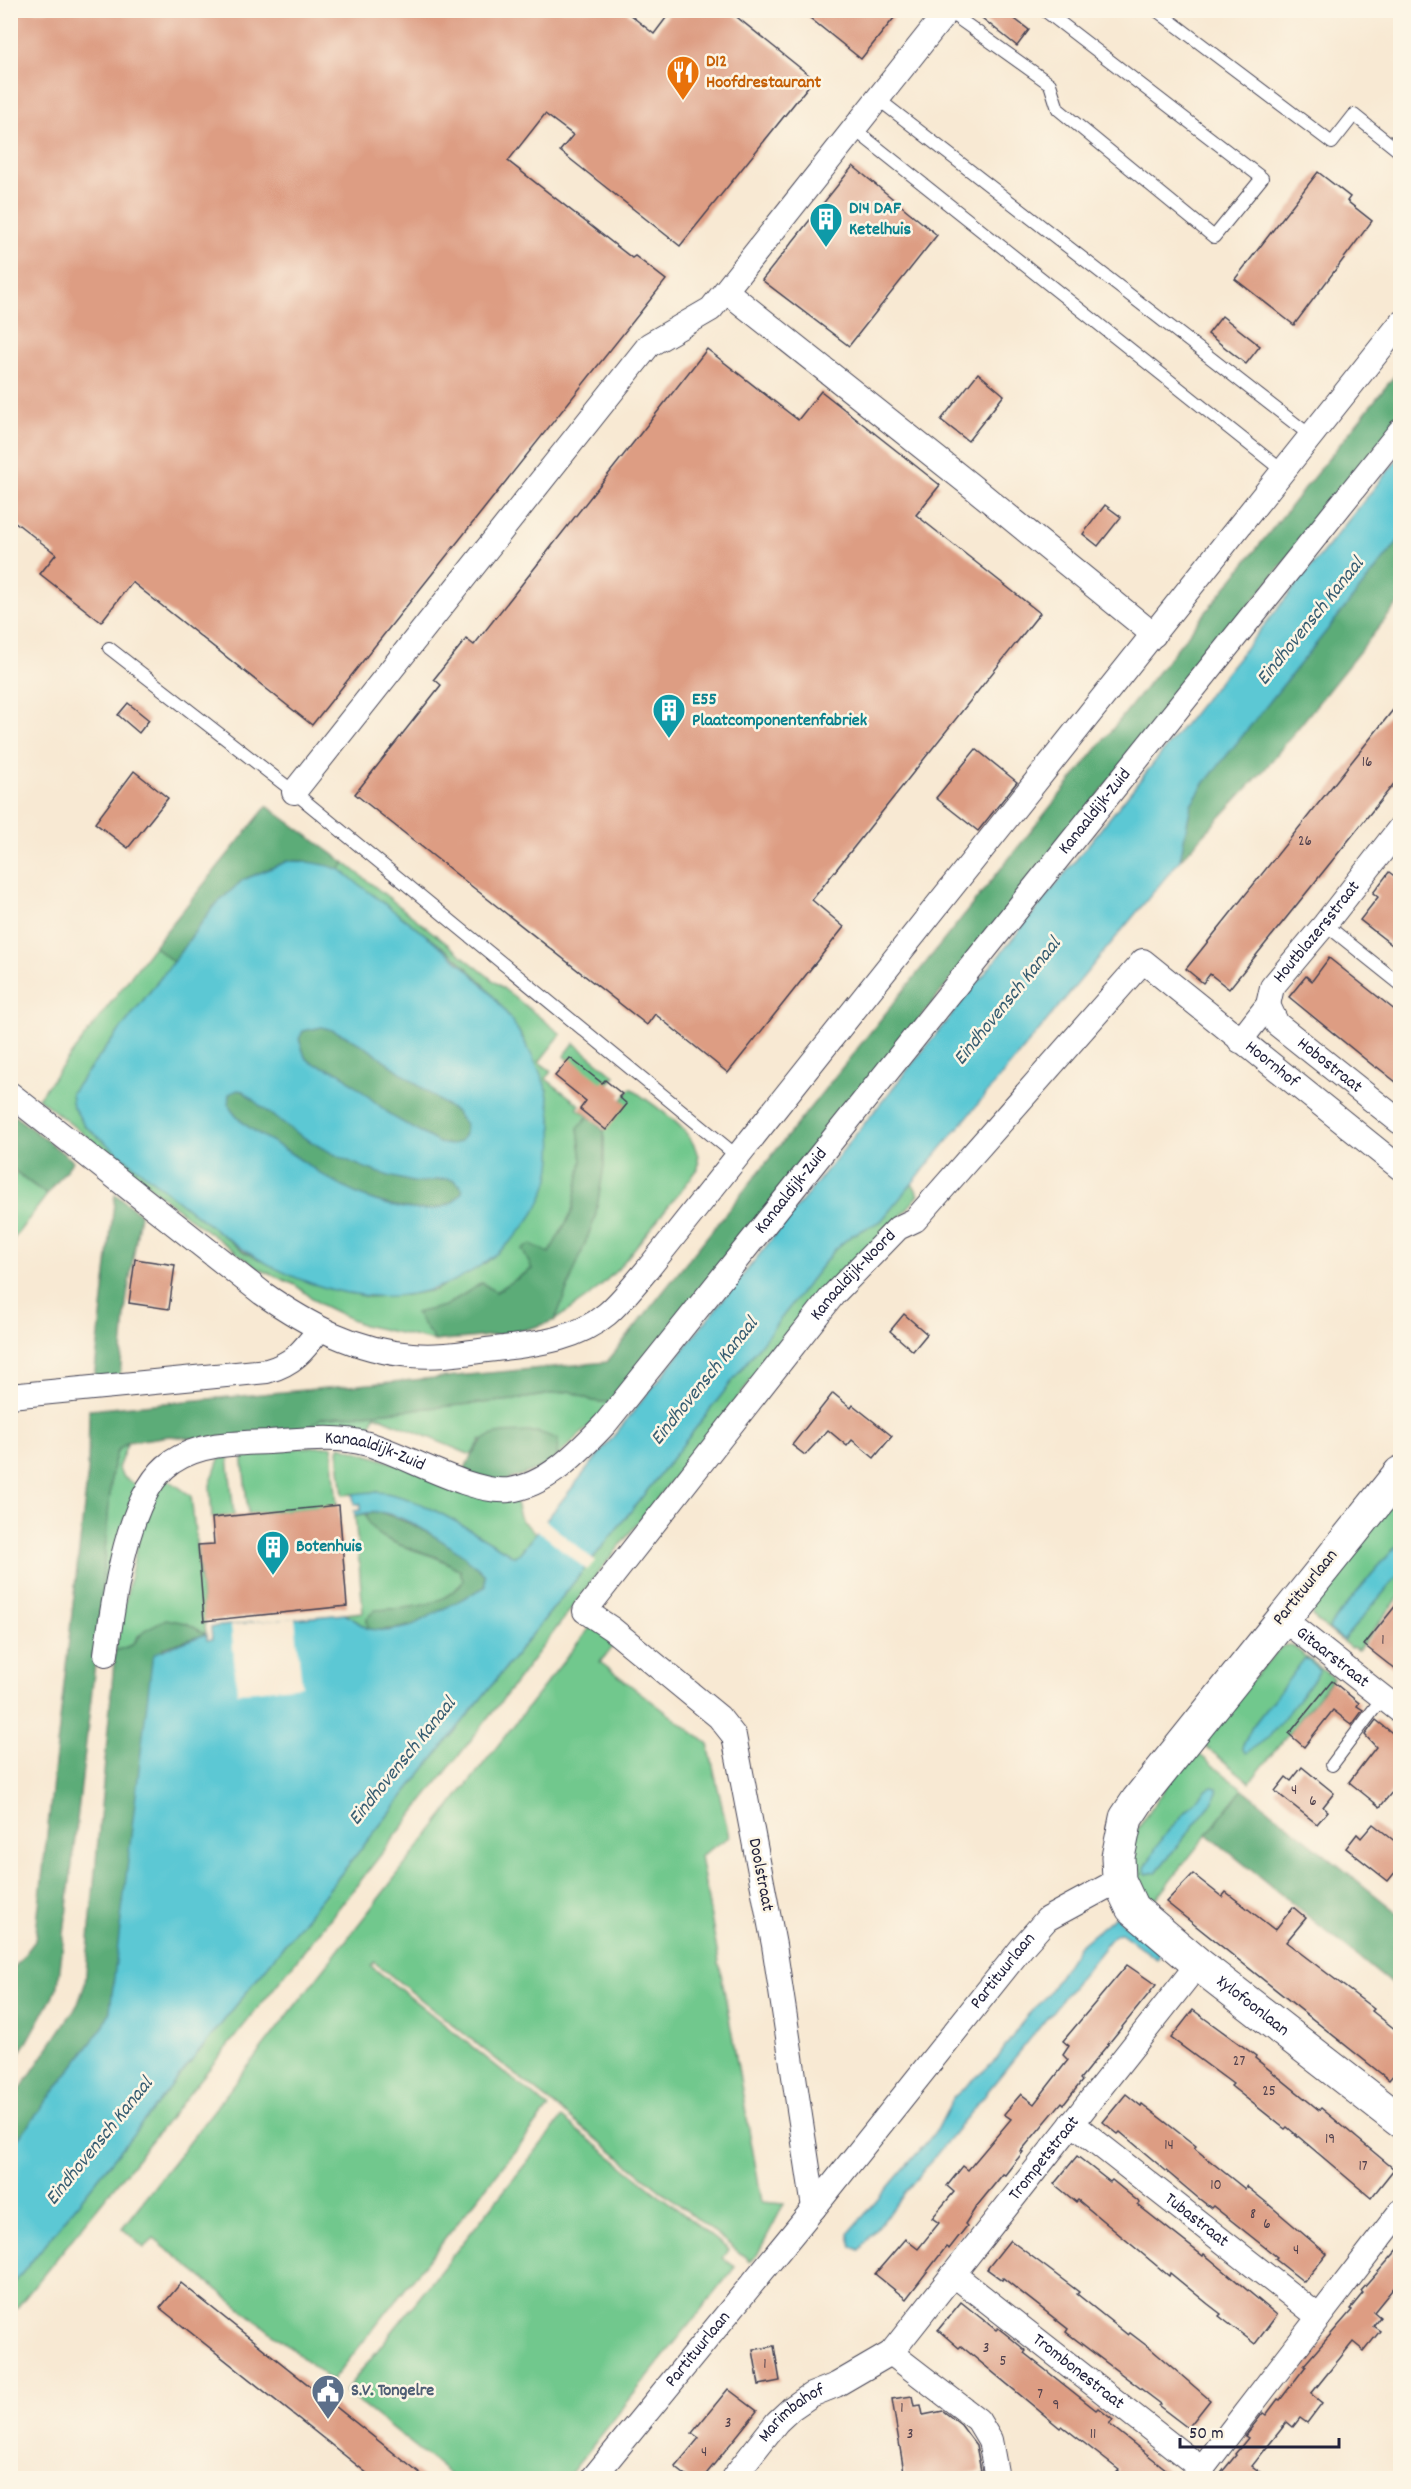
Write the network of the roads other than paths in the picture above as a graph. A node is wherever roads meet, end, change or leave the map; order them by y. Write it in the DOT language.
graph roads {
  1 [pos="1044,10"];
  2 [pos="1156,10"];
  3 [pos="948,11"];
  4 [pos="878,99"];
  5 [pos="854,129"];
  6 [pos="1401,152"];
  7 [pos="726,291"];
  8 [pos="1401,324"];
  9 [pos="1401,431"];
  10 [pos="1311,436"];
  11 [pos="1284,472"];
  12 [pos="1154,635"];
  13 [pos="109,648"];
  14 [pos="294,792"];
  15 [pos="1398,836"];
  16 [pos="1325,924"];
  17 [pos="1143,961"];
  18 [pos="1401,984"];
  19 [pos="1268,1005"];
  20 [pos="1240,1041"];
  21 [pos="10,1094"];
  22 [pos="1401,1122"];
  23 [pos="737,1155"];
  24 [pos="1401,1168"];
  25 [pos="320,1330"];
  26 [pos="10,1396"];
  27 [pos="1401,1473"];
  28 [pos="585,1611"];
  29 [pos="1282,1618"];
  30 [pos="106,1654"];
  31 [pos="1392,1704"];
  32 [pos="1332,1765"];
  33 [pos="1119,1880"];
  34 [pos="1198,1964"];
  35 [pos="1401,2121"];
  36 [pos="1072,2123"];
  37 [pos="814,2208"];
  38 [pos="1401,2212"];
  39 [pos="953,2274"];
  40 [pos="1319,2317"];
  41 [pos="891,2353"];
  42 [pos="836,2385"];
  43 [pos="1199,2474"];
  44 [pos="593,2478"];
  45 [pos="733,2478"];
  46 [pos="997,2478"];
  1 -- 3 [label="lane"];
  2 -- 6 [label="lane"];
  3 -- 4 [label="street"];
  4 -- 5 [label="street"];
  4 -- 10 [label="lane"];
  5 -- 7 [label="street"];
  5 -- 11 [label="lane"];
  7 -- 12 [label="street"];
  7 -- 14 [label="street"];
  8 -- 10 [label="street"];
  9 -- 30 [label="street, Kanaaldijk-Zuid"];
  10 -- 11 [label="street"];
  11 -- 12 [label="street"];
  12 -- 23 [label="street"];
  13 -- 14 [label="lane"];
  14 -- 23 [label="lane"];
  15 -- 16 [label="street, Houtblazersstraat"];
  16 -- 18 [label="lane"];
  16 -- 19 [label="street, Houtblazersstraat"];
  17 -- 20 [label="street, Hoornhof"];
  17 -- 28 [label="street, Kanaaldijk-Noord"];
  19 -- 20 [label="street, Houtblazersstraat"];
  19 -- 22 [label="street, Hobostraat"];
  20 -- 24 [label="street, Hoornhof"];
  21 -- 25 [label="street"];
  23 -- 25 [label="street"];
  25 -- 26 [label="street"];
  27 -- 29 [label="street, Partituurlaan"];
  28 -- 37 [label="street, Doolstraat"];
  29 -- 31 [label="street, Gitaarstraat"];
  29 -- 33 [label="street, Partituurlaan"];
  31 -- 32 [label="lane, Gitaarstraat"];
  33 -- 34 [label="street, Xylofoonlaan"];
  33 -- 37 [label="street, Partituurlaan"];
  34 -- 35 [label="street, Xylofoonlaan"];
  34 -- 36 [label="street, Trompetstraat"];
  36 -- 39 [label="street, Trompetstraat"];
  36 -- 40 [label="street, Tubastraat"];
  37 -- 44 [label="street, Partituurlaan"];
  38 -- 40 [label="street"];
  39 -- 41 [label="street, Trompetstraat"];
  39 -- 43 [label="street, Trombonestraat"];
  40 -- 43 [label="street"];
  41 -- 42 [label="street, Trompetstraat"];
  41 -- 46 [label="street"];
  42 -- 45 [label="street, Marimbahof"];
}
